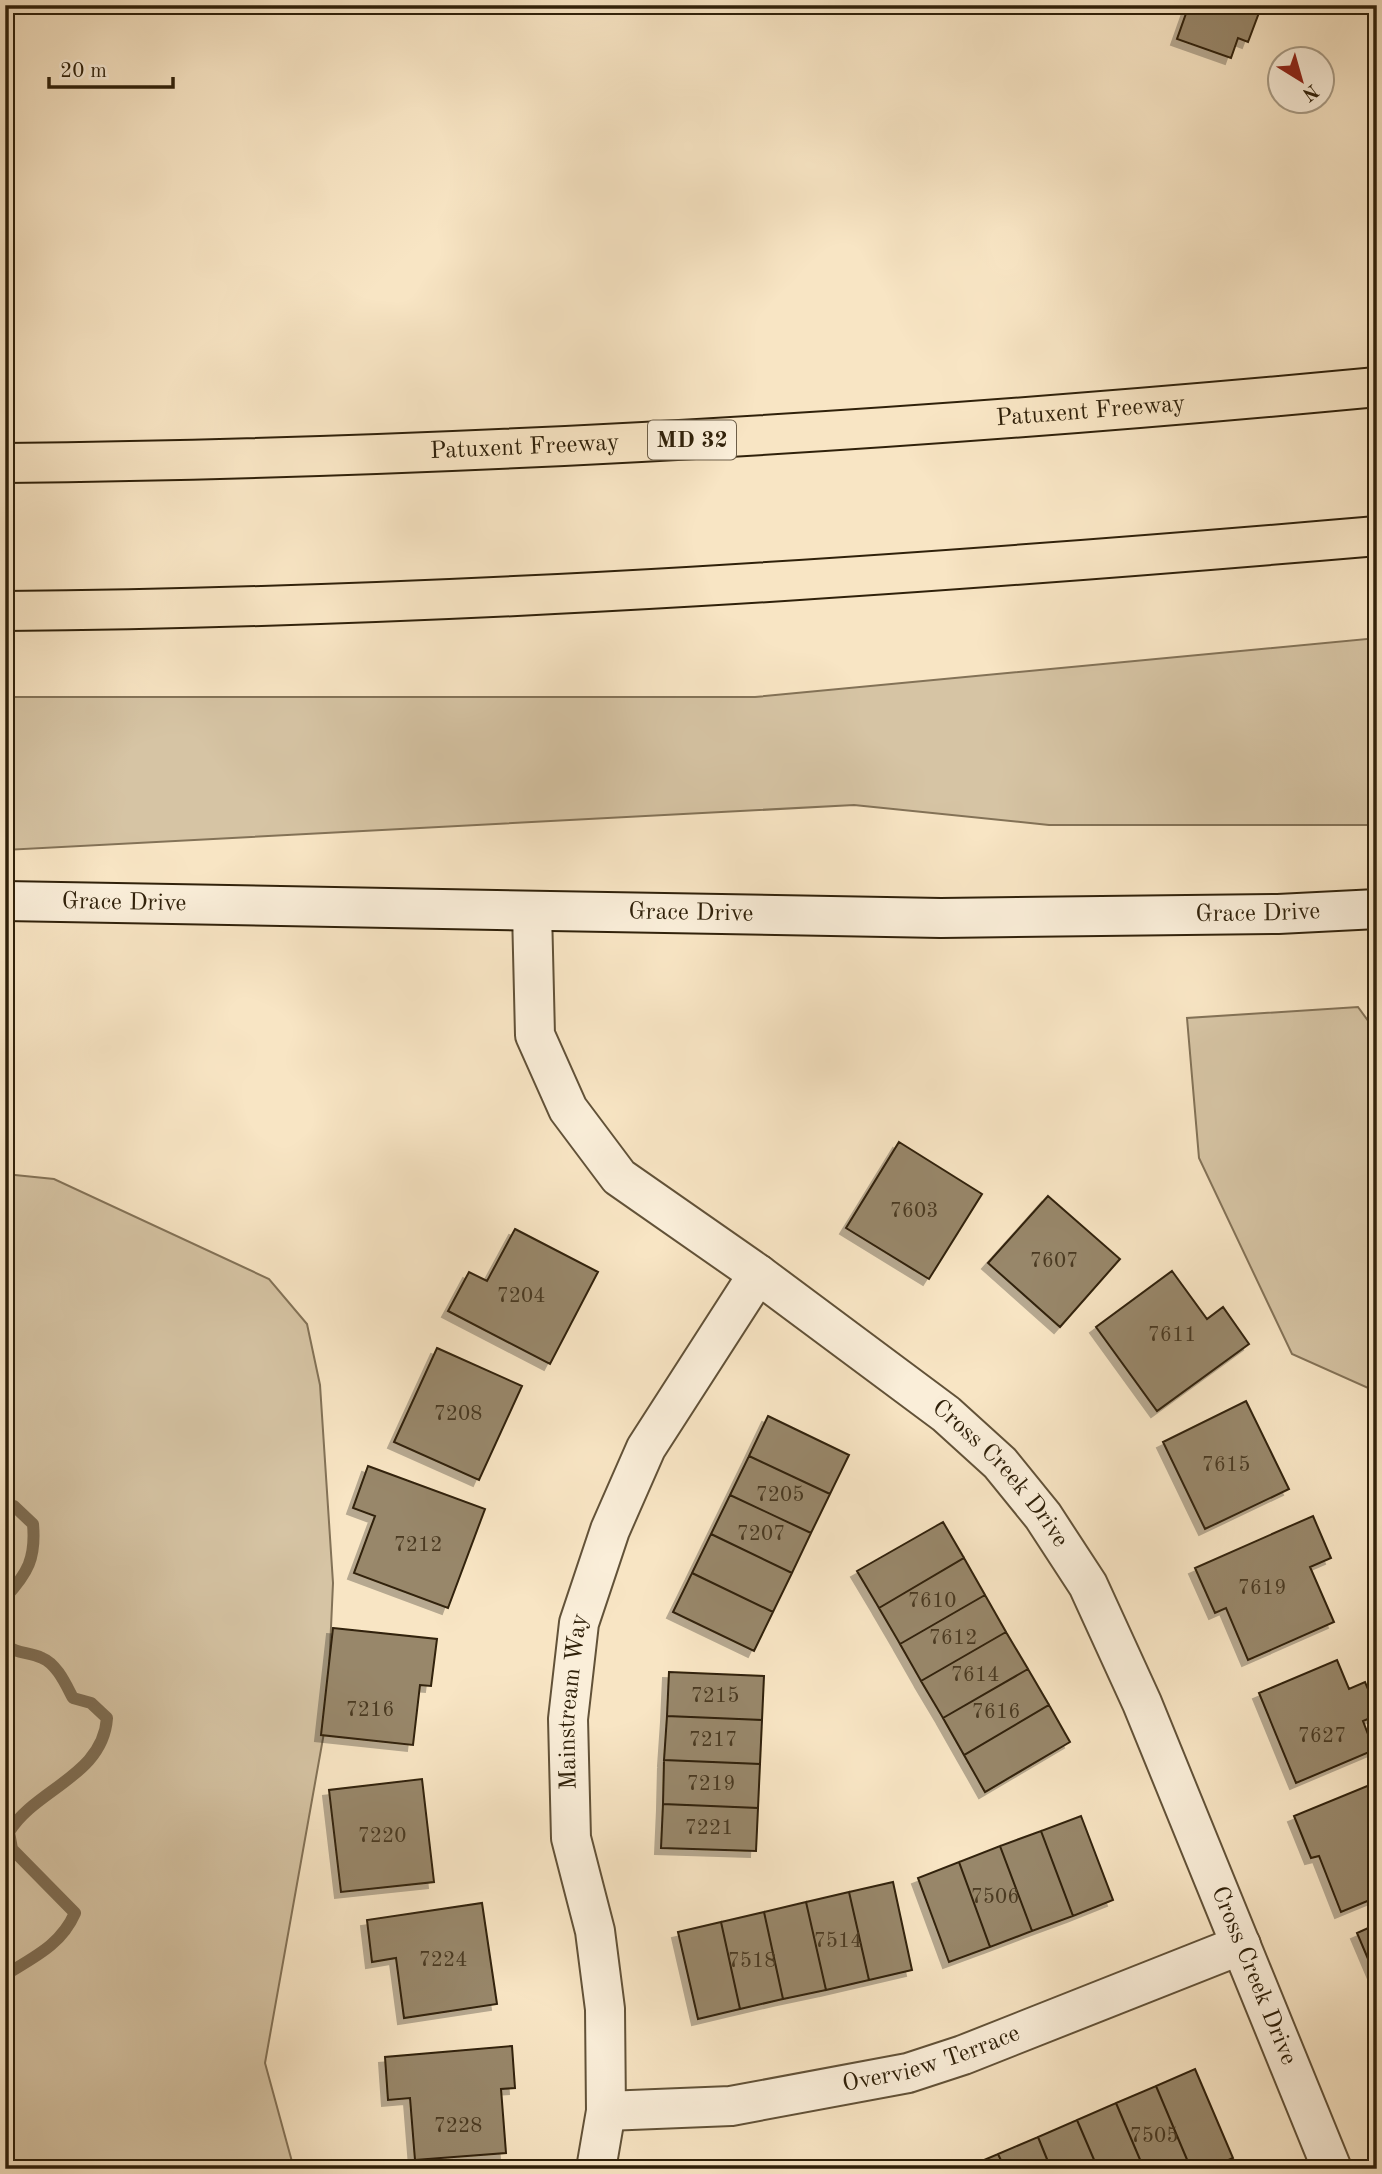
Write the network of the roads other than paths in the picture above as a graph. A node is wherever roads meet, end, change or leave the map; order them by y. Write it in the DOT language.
graph roads {
  1 [pos="1377,387"];
  2 [pos="5,463"];
  3 [pos="1377,536"];
  4 [pos="5,611"];
  5 [pos="5,901"];
  6 [pos="1377,909"];
  7 [pos="532,911"];
  8 [pos="758,1274"];
  9 [pos="1241,1945"];
  10 [pos="606,2110"];
  11 [pos="596,2169"];
  12 [pos="1332,2169"];
  1 -- 2 [label="highway, Patuxent Freeway / MD 32"];
  3 -- 4 [label="highway"];
  5 -- 7 [label="street, Grace Drive"];
  6 -- 7 [label="street, Grace Drive"];
  7 -- 8 [label="street, Cross Creek Drive"];
  8 -- 9 [label="street, Cross Creek Drive"];
  8 -- 10 [label="street, Mainstream Way"];
  9 -- 10 [label="street, Overview Terrace"];
  9 -- 12 [label="street, Cross Creek Drive"];
  10 -- 11 [label="street, Mainstream Way"];
}
